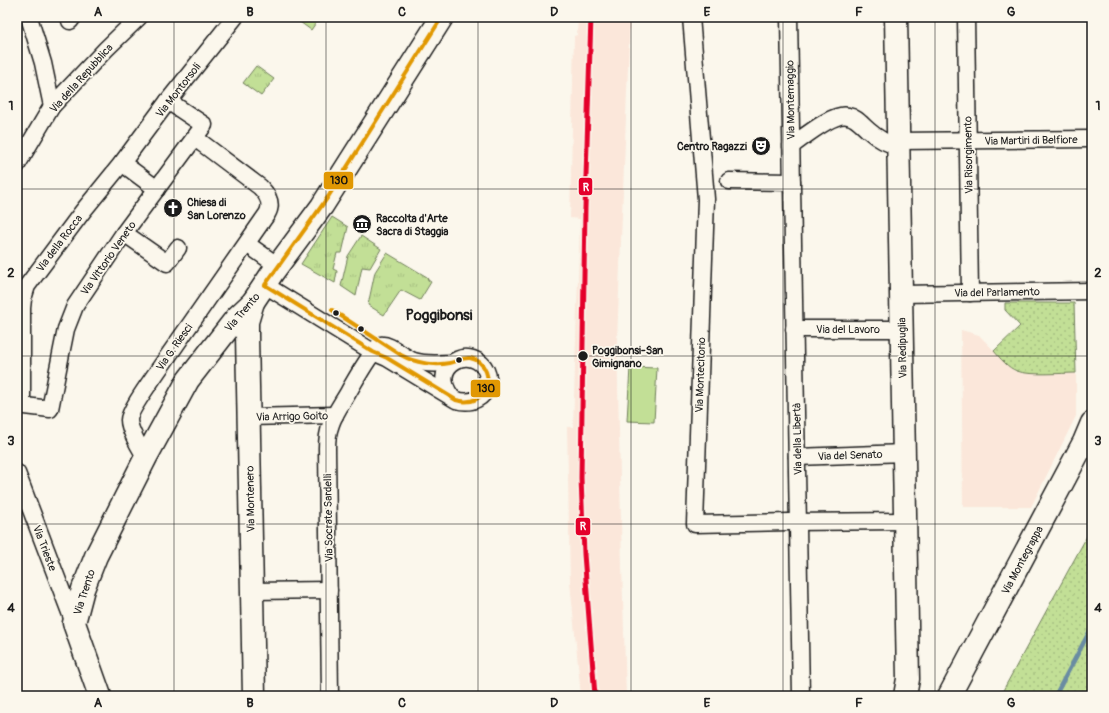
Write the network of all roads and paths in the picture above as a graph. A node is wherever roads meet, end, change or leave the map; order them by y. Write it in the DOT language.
graph roads {
  1 [pos="29,17"];
  2 [pos="139,17"];
  3 [pos="235,17"];
  4 [pos="442,17"];
  5 [pos="692,17"];
  6 [pos="789,17"];
  7 [pos="896,17"];
  8 [pos="966,17"];
  9 [pos="168,102"];
  10 [pos="52,106"];
  11 [pos="195,138"];
  12 [pos="1092,140"];
  13 [pos="968,141"];
  14 [pos="898,144"];
  15 [pos="791,146"];
  16 [pos="122,163"];
  17 [pos="17,164"];
  18 [pos="729,181"];
  19 [pos="792,182"];
  20 [pos="157,189"];
  21 [pos="124,233"];
  22 [pos="247,244"];
  23 [pos="178,248"];
  24 [pos="278,266"];
  25 [pos="265,285"];
  26 [pos="1092,291"];
  27 [pos="970,293"];
  28 [pos="901,294"];
  29 [pos="253,302"];
  30 [pos="794,329"];
  31 [pos="902,329"];
  32 [pos="222,335"];
  33 [pos="247,350"];
  34 [pos="373,352"];
  35 [pos="451,363"];
  36 [pos="451,396"];
  37 [pos="20,405"];
  38 [pos="335,415"];
  39 [pos="249,417"];
  40 [pos="1092,423"];
  41 [pos="904,453"];
  42 [pos="146,457"];
  43 [pos="797,457"];
  44 [pos="17,473"];
  45 [pos="905,521"];
  46 [pos="798,522"];
  47 [pos="329,590"];
  48 [pos="252,591"];
  49 [pos="74,622"];
  50 [pos="908,690"];
  51 [pos="100,696"];
  52 [pos="254,696"];
  53 [pos="330,696"];
  54 [pos="801,696"];
  55 [pos="949,696"];
  1 -- 10 [label="street"];
  2 -- 10 [label="street, Via della Repubblica"];
  3 -- 9 [label="street, Via Montorsoli"];
  4 -- 24 [label="main road, Via Trento"];
  5 -- 46 [label="street, Via Montecitorio"];
  6 -- 15 [label="street, Via Montemaggio"];
  7 -- 14 [label="main road, Via Redipuglia"];
  8 -- 13 [label="street, Via Risorgimento"];
  9 -- 11 [label="street, Via Vittorio Veneto"];
  9 -- 16 [label="street, Via Montorsoli"];
  10 -- 17 [label="street, Via della Repubblica"];
  11 -- 20 [label="street, Via Vittorio Veneto"];
  11 -- 22 [label="street, Via G. Riesci"];
  12 -- 13 [label="street, Via Martiri di Belfiore"];
  13 -- 14 [label="street, Via Martiri di Belfiore"];
  13 -- 27 [label="street, Via Risorgimento"];
  14 -- 15 [label="street"];
  14 -- 28 [label="main road, Via Redipuglia"];
  15 -- 19 [label="street, Via Montemaggio"];
  16 -- 20 [label="street"];
  16 -- 37 [label="street, Via della Rocca"];
  18 -- 19 [label="street"];
  19 -- 30 [label="street, Via della Libertà"];
  20 -- 21 [label="street, Via Vittorio Veneto"];
  21 -- 23 [label="street"];
  21 -- 37 [label="street, Via Vittorio Veneto"];
  22 -- 24 [label="street"];
  22 -- 42 [label="street, Via G. Riesci"];
  24 -- 25 [label="main road, Via Trento"];
  25 -- 29 [label="main road, Via Trento"];
  25 -- 34 [label="street"];
  26 -- 27 [label="street, Via del Parlamento"];
  27 -- 28 [label="street, Via del Parlamento"];
  28 -- 31 [label="main road, Via Redipuglia"];
  29 -- 32 [label="main road, Via Trento"];
  29 -- 33 [label="main road, Via Montenero"];
  30 -- 31 [label="street, Via del Lavoro"];
  30 -- 43 [label="street, Via della Libertà"];
  31 -- 41 [label="main road, Via Redipuglia"];
  32 -- 33 [label="main road"];
  32 -- 42 [label="main road, Via Trento"];
  33 -- 39 [label="main road, Via Montenero"];
  34 -- 35 [label="street"];
  34 -- 36 [label="street"];
  34 -- 38 [label="street, Via Socrate Sardelli"];
  35 -- 36 [label="street"];
  35 -- 36 [label="street"];
  38 -- 39 [label="street, Via Arrigo Goito"];
  38 -- 47 [label="street, Via Socrate Sardelli"];
  39 -- 48 [label="main road, Via Montenero"];
  40 -- 55 [label="main road, Via Montegrappa"];
  41 -- 43 [label="street, Via del Senato"];
  41 -- 45 [label="main road, Via Redipuglia"];
  42 -- 49 [label="main road, Via Trento"];
  43 -- 46 [label="street, Via della Libertà"];
  44 -- 49 [label="street, Via Trieste"];
  45 -- 46 [label="street, Via Montecitorio"];
  45 -- 50 [label="main road, Via Redipuglia"];
  46 -- 54 [label="street, Via della Libertà"];
  47 -- 48 [label="street"];
  47 -- 53 [label="street, Via Socrate Sardelli"];
  48 -- 52 [label="main road, Via Montenero"];
  49 -- 51 [label="main road"];
}
